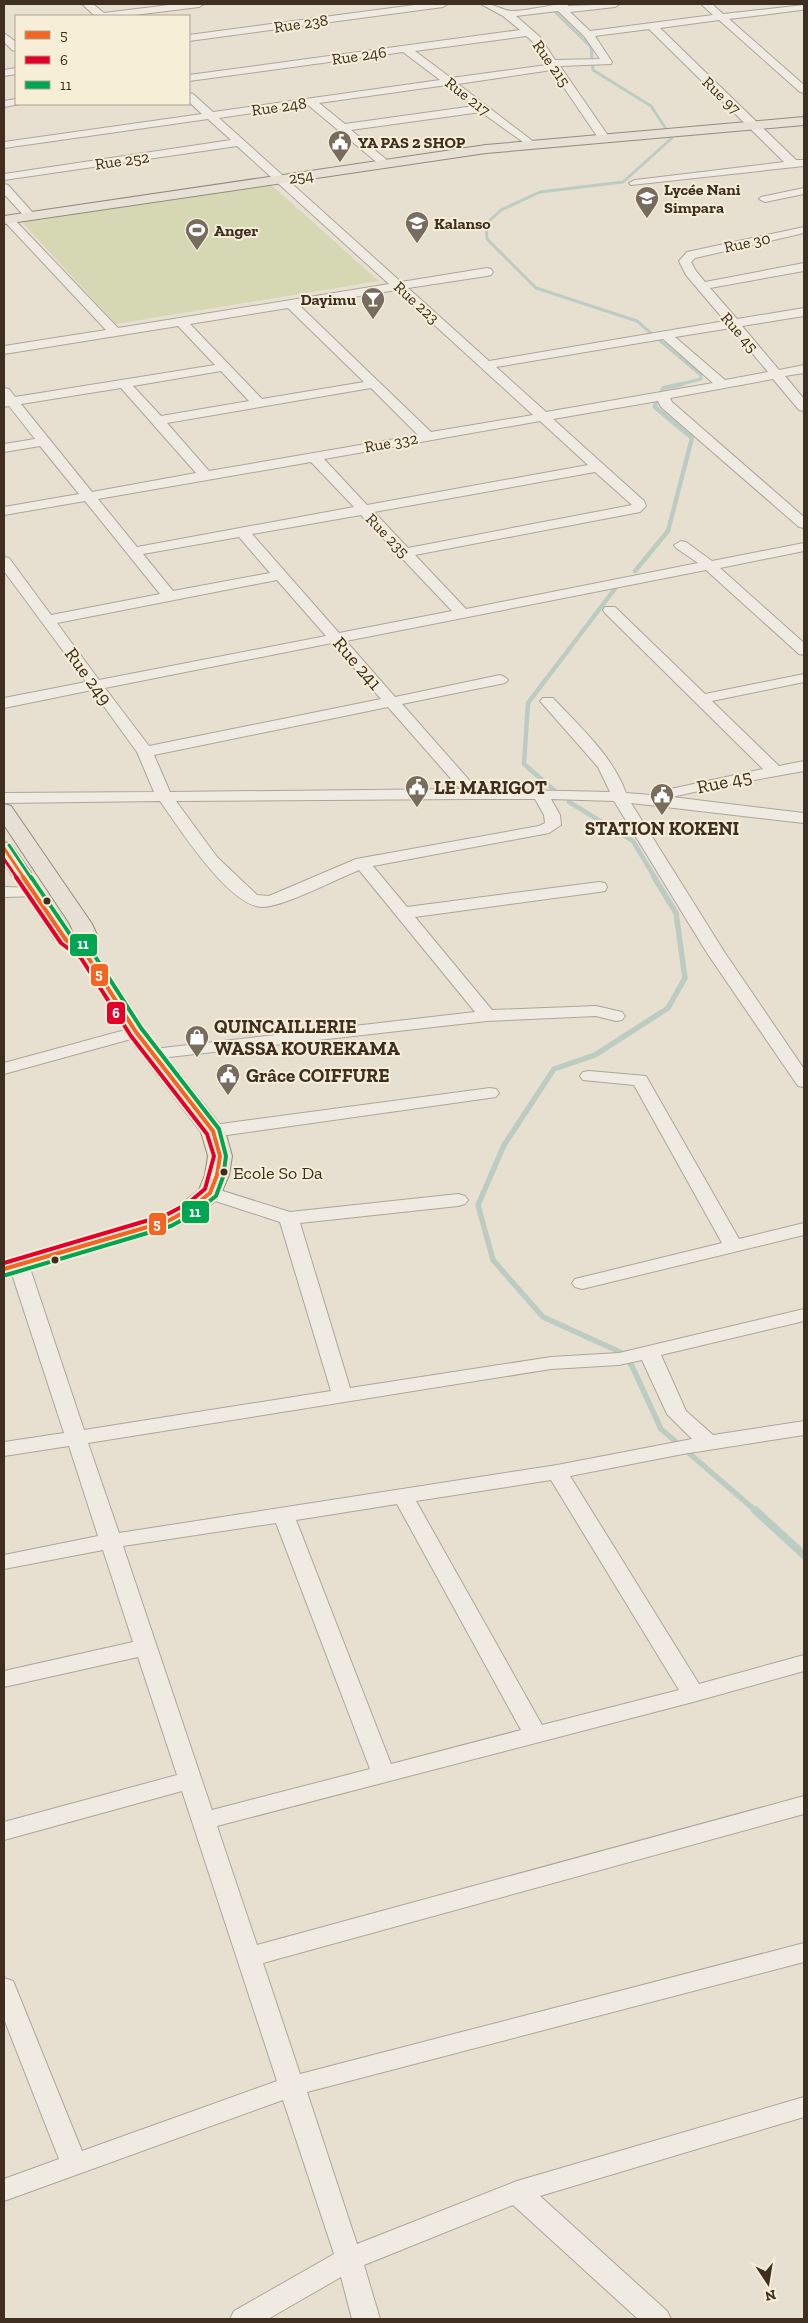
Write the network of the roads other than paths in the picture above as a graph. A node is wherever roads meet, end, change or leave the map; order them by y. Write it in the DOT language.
graph roads {
  1 [pos="87,4"];
  2 [pos="200,4"];
  3 [pos="443,4"];
  4 [pos="486,4"];
  5 [pos="615,4"];
  6 [pos="706,4"];
  7 [pos="801,7"];
  8 [pos="556,8"];
  9 [pos="507,14"];
  10 [pos="101,15"];
  11 [pos="110,15"];
  12 [pos="722,18"];
  13 [pos="652,26"];
  14 [pos="529,32"];
  15 [pos="588,34"];
  16 [pos="4,37"];
  17 [pos="190,38"];
  18 [pos="15,47"];
  19 [pos="406,49"];
  20 [pos="577,63"];
  21 [pos="552,65"];
  22 [pos="190,78"];
  23 [pos="449,82"];
  24 [pos="804,90"];
  25 [pos="190,97"];
  26 [pos="310,101"];
  27 [pos="483,108"];
  28 [pos="210,116"];
  29 [pos="804,121"];
  30 [pos="753,125"];
  31 [pos="342,128"];
  32 [pos="603,137"];
  33 [pos="240,142"];
  34 [pos="530,144"];
  35 [pos="4,145"];
  36 [pos="384,164"];
  37 [pos="799,164"];
  38 [pos="4,177"];
  39 [pos="280,179"];
  40 [pos="635,183"];
  41 [pos="4,187"];
  42 [pos="804,191"];
  43 [pos="765,199"];
  44 [pos="30,216"];
  45 [pos="6,219"];
  46 [pos="804,230"];
  47 [pos="691,254"];
  48 [pos="804,267"];
  49 [pos="487,272"];
  50 [pos="399,286"];
  51 [pos="702,286"];
  52 [pos="291,304"];
  53 [pos="804,312"];
  54 [pos="181,322"];
  55 [pos="734,325"];
  56 [pos="114,332"];
  57 [pos="665,335"];
  58 [pos="4,350"];
  59 [pos="224,366"];
  60 [pos="486,366"];
  61 [pos="804,369"];
  62 [pos="778,374"];
  63 [pos="124,383"];
  64 [pos="374,384"];
  65 [pos="722,384"];
  66 [pos="663,396"];
  67 [pos="6,399"];
  68 [pos="259,404"];
  69 [pos="804,407"];
  70 [pos="542,416"];
  71 [pos="157,421"];
  72 [pos="427,436"];
  73 [pos="44,441"];
  74 [pos="4,448"];
  75 [pos="313,456"];
  76 [pos="598,467"];
  77 [pos="205,475"];
  78 [pos="88,496"];
  79 [pos="363,510"];
  80 [pos="4,511"];
  81 [pos="804,524"];
  82 [pos="242,532"];
  83 [pos="681,545"];
  84 [pos="804,547"];
  85 [pos="133,552"];
  86 [pos="404,553"];
  87 [pos="4,561"];
  88 [pos="709,566"];
  89 [pos="281,575"];
  90 [pos="170,597"];
  91 [pos="610,610"];
  92 [pos="463,614"];
  93 [pos="47,620"];
  94 [pos="336,638"];
  95 [pos="804,651"];
  96 [pos="804,678"];
  97 [pos="500,680"];
  98 [pos="96,685"];
  99 [pos="701,699"];
  100 [pos="548,701"];
  101 [pos="392,702"];
  102 [pos="4,703"];
  103 [pos="145,752"];
  104 [pos="804,766"];
  105 [pos="775,771"];
  106 [pos="473,794"];
  107 [pos="540,795"];
  108 [pos="164,796"];
  109 [pos="4,798"];
  110 [pos="620,798"];
  111 [pos="645,799"];
  112 [pos="4,810"];
  113 [pos="802,822"];
  114 [pos="4,848"];
  115 [pos="362,863"];
  116 [pos="599,887"];
  117 [pos="4,892"];
  118 [pos="32,892"];
  119 [pos="403,913"];
  120 [pos="86,954"];
  121 [pos="487,1016"];
  122 [pos="616,1016"];
  123 [pos="136,1032"];
  124 [pos="152,1054"];
  125 [pos="796,1058"];
  126 [pos="4,1069"];
  127 [pos="589,1076"];
  128 [pos="804,1082"];
  129 [pos="490,1093"];
  130 [pos="213,1131"];
  131 [pos="210,1193"];
  132 [pos="458,1200"];
  133 [pos="289,1218"];
  134 [pos="804,1229"];
  135 [pos="734,1247"];
  136 [pos="12,1267"];
  137 [pos="582,1283"];
  138 [pos="804,1315"];
  139 [pos="635,1356"];
  140 [pos="342,1394"];
  141 [pos="804,1428"];
  142 [pos="77,1437"];
  143 [pos="708,1442"];
  144 [pos="4,1449"];
  145 [pos="557,1472"];
  146 [pos="404,1496"];
  147 [pos="283,1514"];
  148 [pos="111,1540"];
  149 [pos="4,1562"];
  150 [pos="146,1647"];
  151 [pos="804,1663"];
  152 [pos="4,1679"];
  153 [pos="693,1694"];
  154 [pos="535,1734"];
  155 [pos="383,1774"];
  156 [pos="190,1780"];
  157 [pos="804,1805"];
  158 [pos="204,1821"];
  159 [pos="4,1831"];
  160 [pos="804,1952"];
  161 [pos="249,1957"];
  162 [pos="4,1988"];
  163 [pos="292,2086"];
  164 [pos="804,2106"];
  165 [pos="74,2165"];
  166 [pos="4,2190"];
  167 [pos="518,2192"];
  168 [pos="349,2259"];
  169 [pos="244,2319"];
  170 [pos="366,2319"];
  171 [pos="657,2319"];
  1 -- 10 [label="street"];
  2 -- 11 [label="street"];
  3 -- 17 [label="street, Rue 238"];
  4 -- 9 [label="street, Rue 215"];
  5 -- 8 [label="street"];
  6 -- 12 [label="street"];
  7 -- 12 [label="street"];
  8 -- 9 [label="street"];
  8 -- 15 [label="street"];
  9 -- 14 [label="street, Rue 215"];
  12 -- 13 [label="street"];
  12 -- 24 [label="street"];
  13 -- 15 [label="street"];
  13 -- 30 [label="street, Rue 97"];
  14 -- 19 [label="street, Rue 246"];
  14 -- 21 [label="street, Rue 215"];
  15 -- 20 [label="street"];
  16 -- 18 [label="street"];
  19 -- 22 [label="street, Rue 246"];
  19 -- 23 [label="street, Rue 217"];
  20 -- 21 [label="street, Rue 248"];
  21 -- 23 [label="street, Rue 248"];
  21 -- 32 [label="street, Rue 215"];
  23 -- 26 [label="street, Rue 248"];
  23 -- 27 [label="street, Rue 217"];
  25 -- 28 [label="street, Rue 223"];
  26 -- 28 [label="street, Rue 248"];
  26 -- 31 [label="street"];
  27 -- 31 [label="street"];
  27 -- 34 [label="street, Rue 217"];
  28 -- 33 [label="street, Rue 223"];
  28 -- 35 [label="street, Rue 248"];
  29 -- 30 [label="main road, 254"];
  30 -- 32 [label="main road, 254"];
  30 -- 37 [label="street, Rue 97"];
  31 -- 36 [label="street"];
  32 -- 34 [label="main road, 254"];
  33 -- 38 [label="street, Rue 252"];
  33 -- 39 [label="street, Rue 223"];
  34 -- 36 [label="main road, 254"];
  36 -- 39 [label="main road, 254"];
  37 -- 40 [label="street"];
  39 -- 44 [label="main road, 254"];
  39 -- 50 [label="street, Rue 223"];
  41 -- 44 [label="street"];
  42 -- 43 [label="street"];
  44 -- 45 [label="main road, 254"];
  45 -- 56 [label="street"];
  46 -- 47 [label="street, Rue 30"];
  47 -- 51 [label="street, Rue 45"];
  48 -- 51 [label="street"];
  49 -- 50 [label="street"];
  50 -- 52 [label="street"];
  50 -- 60 [label="street, Rue 223"];
  51 -- 55 [label="street, Rue 45"];
  52 -- 54 [label="street"];
  52 -- 64 [label="street"];
  53 -- 55 [label="street"];
  54 -- 56 [label="street"];
  54 -- 59 [label="street"];
  55 -- 57 [label="street"];
  55 -- 62 [label="street, Rue 45"];
  56 -- 58 [label="street"];
  57 -- 60 [label="street"];
  57 -- 65 [label="street"];
  59 -- 63 [label="street"];
  59 -- 68 [label="street"];
  60 -- 70 [label="street, Rue 223"];
  61 -- 62 [label="street, Rue 332"];
  62 -- 65 [label="street, Rue 332"];
  62 -- 69 [label="street, Rue 45"];
  63 -- 67 [label="street"];
  63 -- 71 [label="street"];
  64 -- 68 [label="street"];
  64 -- 72 [label="street"];
  65 -- 66 [label="street, Rue 332"];
  66 -- 70 [label="street, Rue 332"];
  66 -- 81 [label="street"];
  67 -- 73 [label="street"];
  68 -- 71 [label="street"];
  70 -- 72 [label="street, Rue 332"];
  70 -- 76 [label="street, Rue 223"];
  71 -- 77 [label="street"];
  72 -- 75 [label="street, Rue 332"];
  73 -- 74 [label="street"];
  73 -- 78 [label="street"];
  75 -- 77 [label="street, Rue 332"];
  75 -- 79 [label="street, Rue 235"];
  76 -- 79 [label="street"];
  76 -- 86 [label="street, Rue 223"];
  77 -- 78 [label="street, Rue 332"];
  78 -- 80 [label="street, Rue 332"];
  78 -- 85 [label="street"];
  79 -- 82 [label="street"];
  79 -- 86 [label="street, Rue 235"];
  82 -- 85 [label="street"];
  82 -- 89 [label="street, Rue 241"];
  83 -- 88 [label="street"];
  84 -- 88 [label="street"];
  85 -- 90 [label="street"];
  86 -- 92 [label="street, Rue 235"];
  87 -- 93 [label="street, Rue 249"];
  88 -- 92 [label="street"];
  88 -- 95 [label="street"];
  89 -- 90 [label="street"];
  89 -- 94 [label="street, Rue 241"];
  90 -- 93 [label="street"];
  91 -- 99 [label="street"];
  92 -- 94 [label="street"];
  93 -- 98 [label="street, Rue 249"];
  94 -- 98 [label="street"];
  94 -- 101 [label="street, Rue 241"];
  96 -- 99 [label="street"];
  97 -- 101 [label="street"];
  98 -- 102 [label="street"];
  98 -- 103 [label="street, Rue 249"];
  99 -- 105 [label="street"];
  100 -- 110 [label="street"];
  101 -- 103 [label="street"];
  101 -- 106 [label="street, Rue 241"];
  103 -- 108 [label="street, Rue 249"];
  104 -- 105 [label="street, Rue 45"];
  105 -- 111 [label="street, Rue 45"];
  106 -- 107 [label="street"];
  106 -- 108 [label="street"];
  107 -- 110 [label="street"];
  107 -- 115 [label="street, Rue 249"];
  108 -- 109 [label="street"];
  108 -- 115 [label="street, Rue 249"];
  110 -- 111 [label="street"];
  110 -- 125 [label="street"];
  111 -- 113 [label="street"];
  112 -- 120 [label="main road"];
  114 -- 118 [label="main road"];
  115 -- 119 [label="street"];
  116 -- 119 [label="street"];
  117 -- 118 [label="street"];
  118 -- 120 [label="main road"];
  119 -- 121 [label="street"];
  120 -- 123 [label="main road"];
  121 -- 122 [label="street"];
  121 -- 124 [label="street"];
  123 -- 124 [label="main road"];
  123 -- 126 [label="street"];
  124 -- 130 [label="main road"];
  125 -- 128 [label="street"];
  127 -- 135 [label="street"];
  129 -- 130 [label="street"];
  130 -- 131 [label="main road"];
  131 -- 133 [label="street"];
  131 -- 136 [label="main road"];
  132 -- 133 [label="street"];
  133 -- 140 [label="street"];
  134 -- 135 [label="street"];
  135 -- 137 [label="street"];
  136 -- 142 [label="street"];
  138 -- 139 [label="street"];
  139 -- 140 [label="street"];
  139 -- 143 [label="street"];
  140 -- 142 [label="street"];
  141 -- 143 [label="street"];
  142 -- 144 [label="street"];
  142 -- 148 [label="street"];
  143 -- 145 [label="street"];
  145 -- 146 [label="street"];
  145 -- 153 [label="street"];
  146 -- 147 [label="street"];
  146 -- 154 [label="street"];
  147 -- 148 [label="street"];
  147 -- 155 [label="street"];
  148 -- 149 [label="street"];
  148 -- 150 [label="street"];
  150 -- 152 [label="street"];
  150 -- 156 [label="street"];
  151 -- 153 [label="street"];
  153 -- 154 [label="street"];
  154 -- 155 [label="street"];
  155 -- 158 [label="street"];
  156 -- 158 [label="street"];
  156 -- 159 [label="street"];
  157 -- 161 [label="street"];
  158 -- 161 [label="street"];
  160 -- 163 [label="street"];
  161 -- 163 [label="street"];
  162 -- 165 [label="street"];
  163 -- 165 [label="street"];
  163 -- 168 [label="street"];
  164 -- 167 [label="street"];
  165 -- 166 [label="street"];
  167 -- 168 [label="street"];
  167 -- 171 [label="street"];
  168 -- 169 [label="street"];
  168 -- 170 [label="street"];
}
